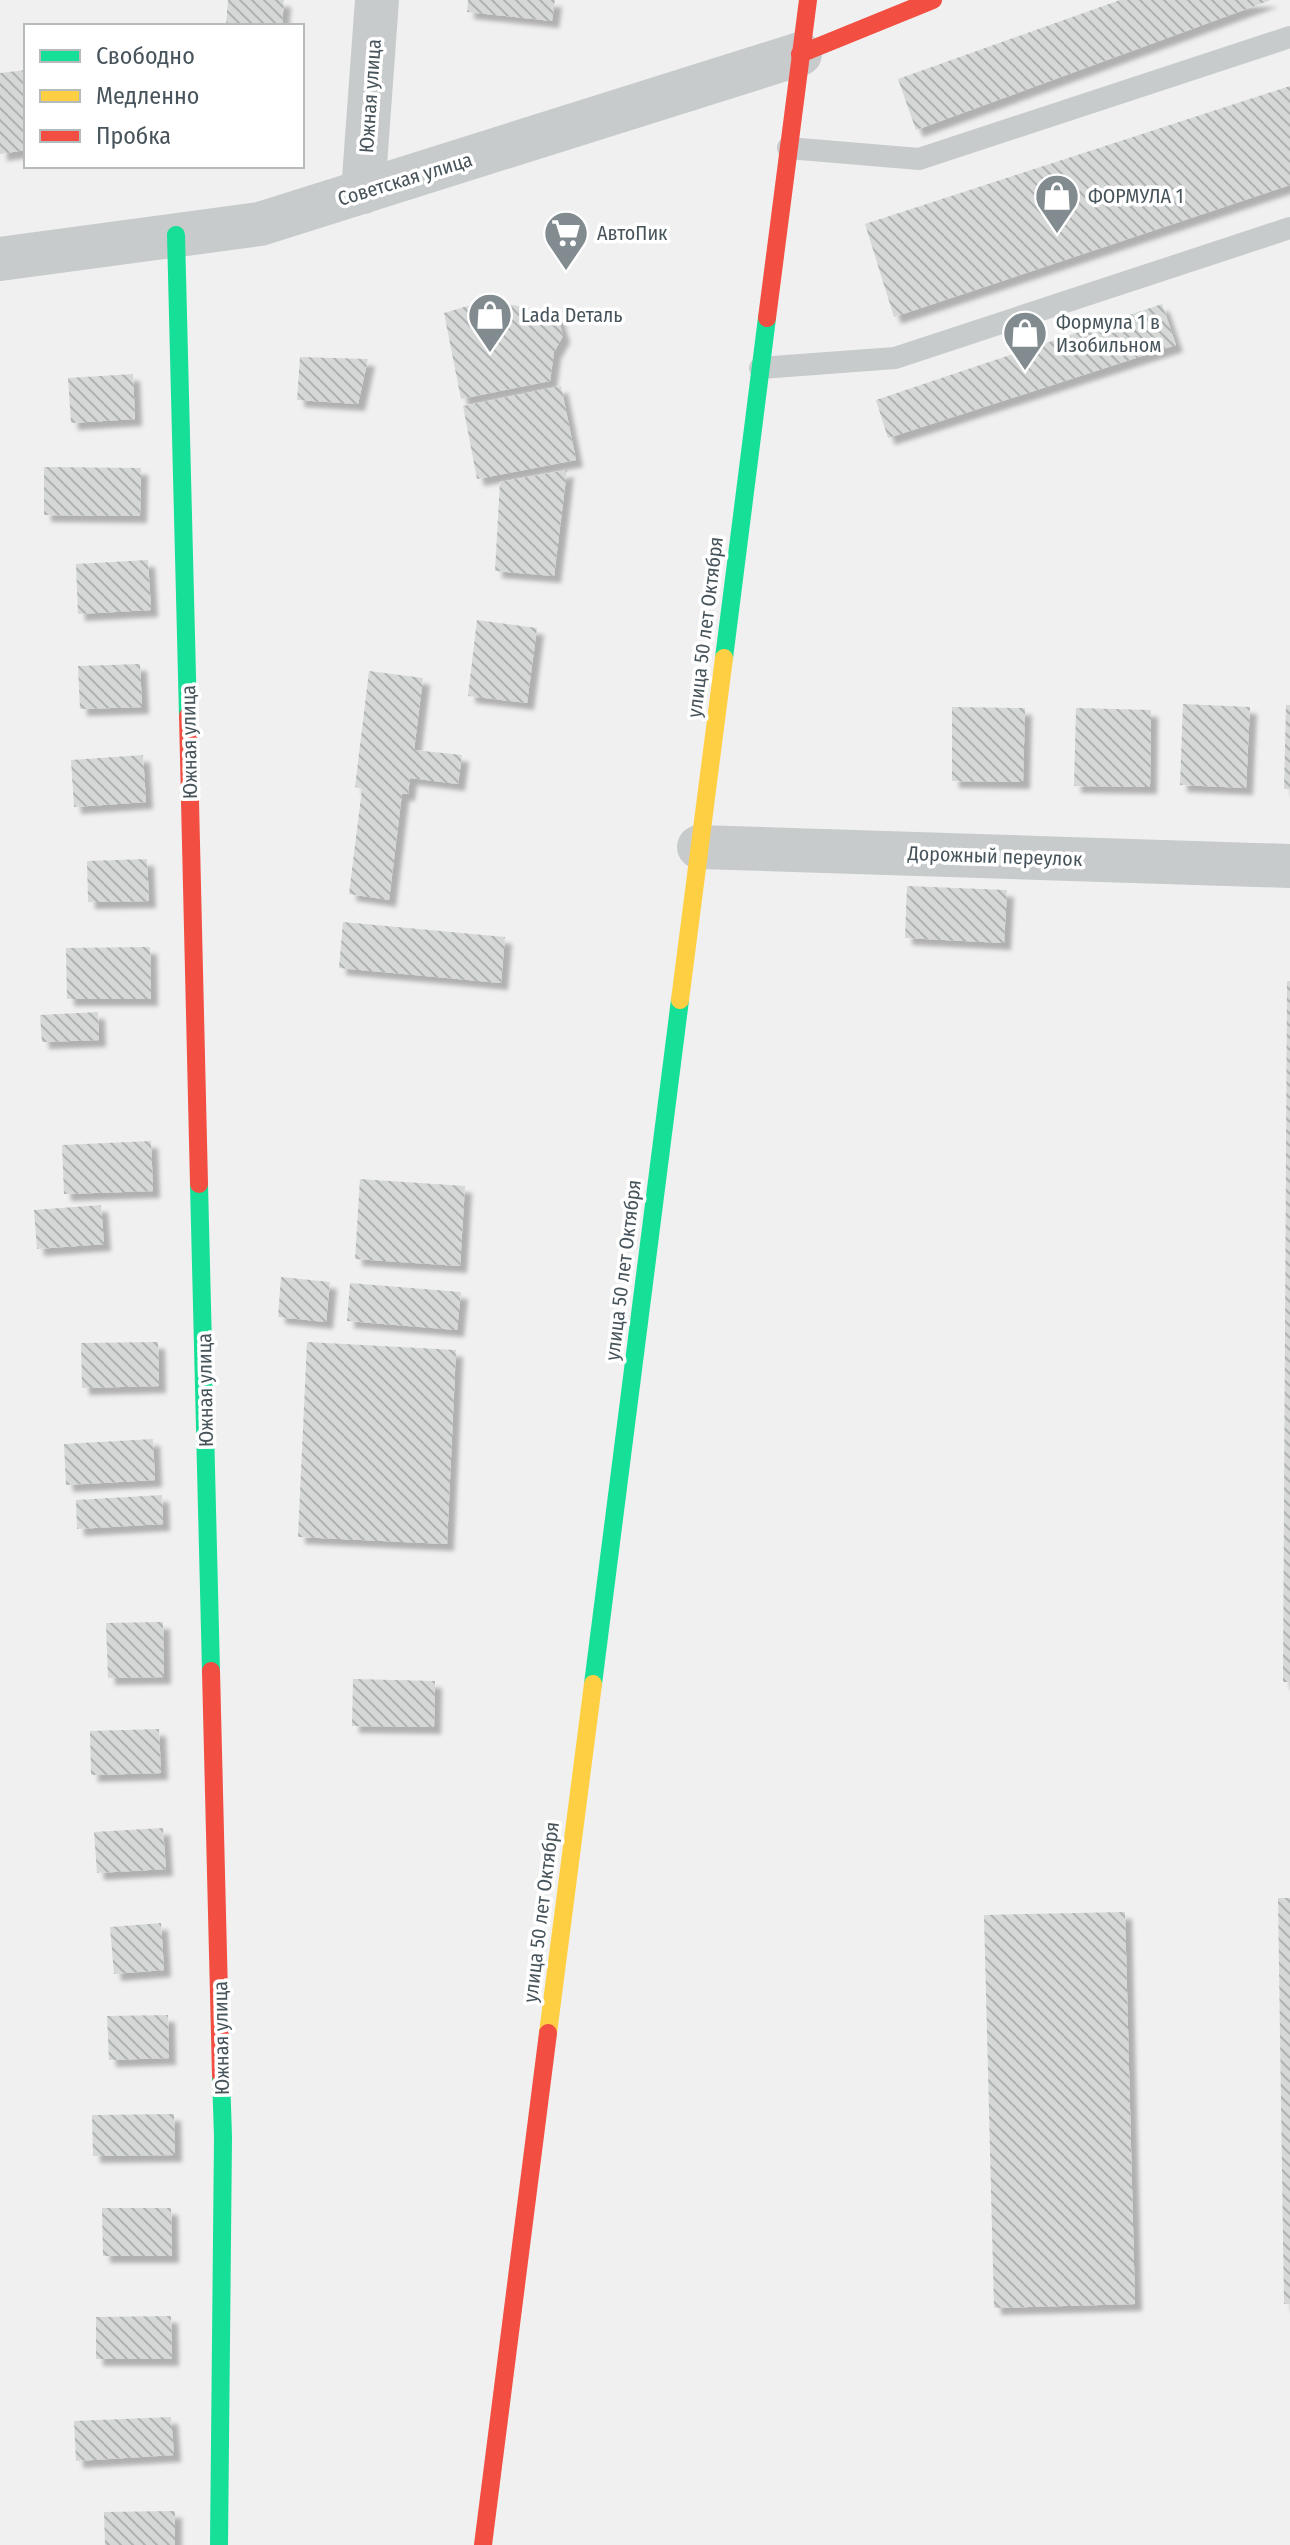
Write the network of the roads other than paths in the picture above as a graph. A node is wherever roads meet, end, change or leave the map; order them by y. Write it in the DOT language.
graph roads {
  1 [pos="377,0"];
  2 [pos="808,0"];
  3 [pos="933,0"];
  4 [pos="1290,37"];
  5 [pos="800,54"];
  6 [pos="788,148"];
  7 [pos="363,192"];
  8 [pos="1290,228"];
  9 [pos="176,235"];
  10 [pos="0,259"];
  11 [pos="760,368"];
  12 [pos="699,847"];
  13 [pos="1290,866"];
  14 [pos="219,2545"];
  15 [pos="483,2545"];
  1 -- 7 [label="street, Южная улица"];
  2 -- 5 [label="main road, улица 50 лет Октября"];
  3 -- 5 [label="main road"];
  4 -- 6 [label="lane"];
  5 -- 6 [label="main road, улица 50 лет Октября"];
  5 -- 7 [label="street, Советская улица"];
  6 -- 11 [label="main road, улица 50 лет Октября"];
  7 -- 9 [label="street, Советская улица"];
  8 -- 11 [label="lane"];
  9 -- 10 [label="street, Советская улица"];
  9 -- 14 [label="main road, Южная улица"];
  11 -- 12 [label="main road, улица 50 лет Октября"];
  12 -- 13 [label="street, Дорожный переулок"];
  12 -- 15 [label="main road, улица 50 лет Октября"];
}
